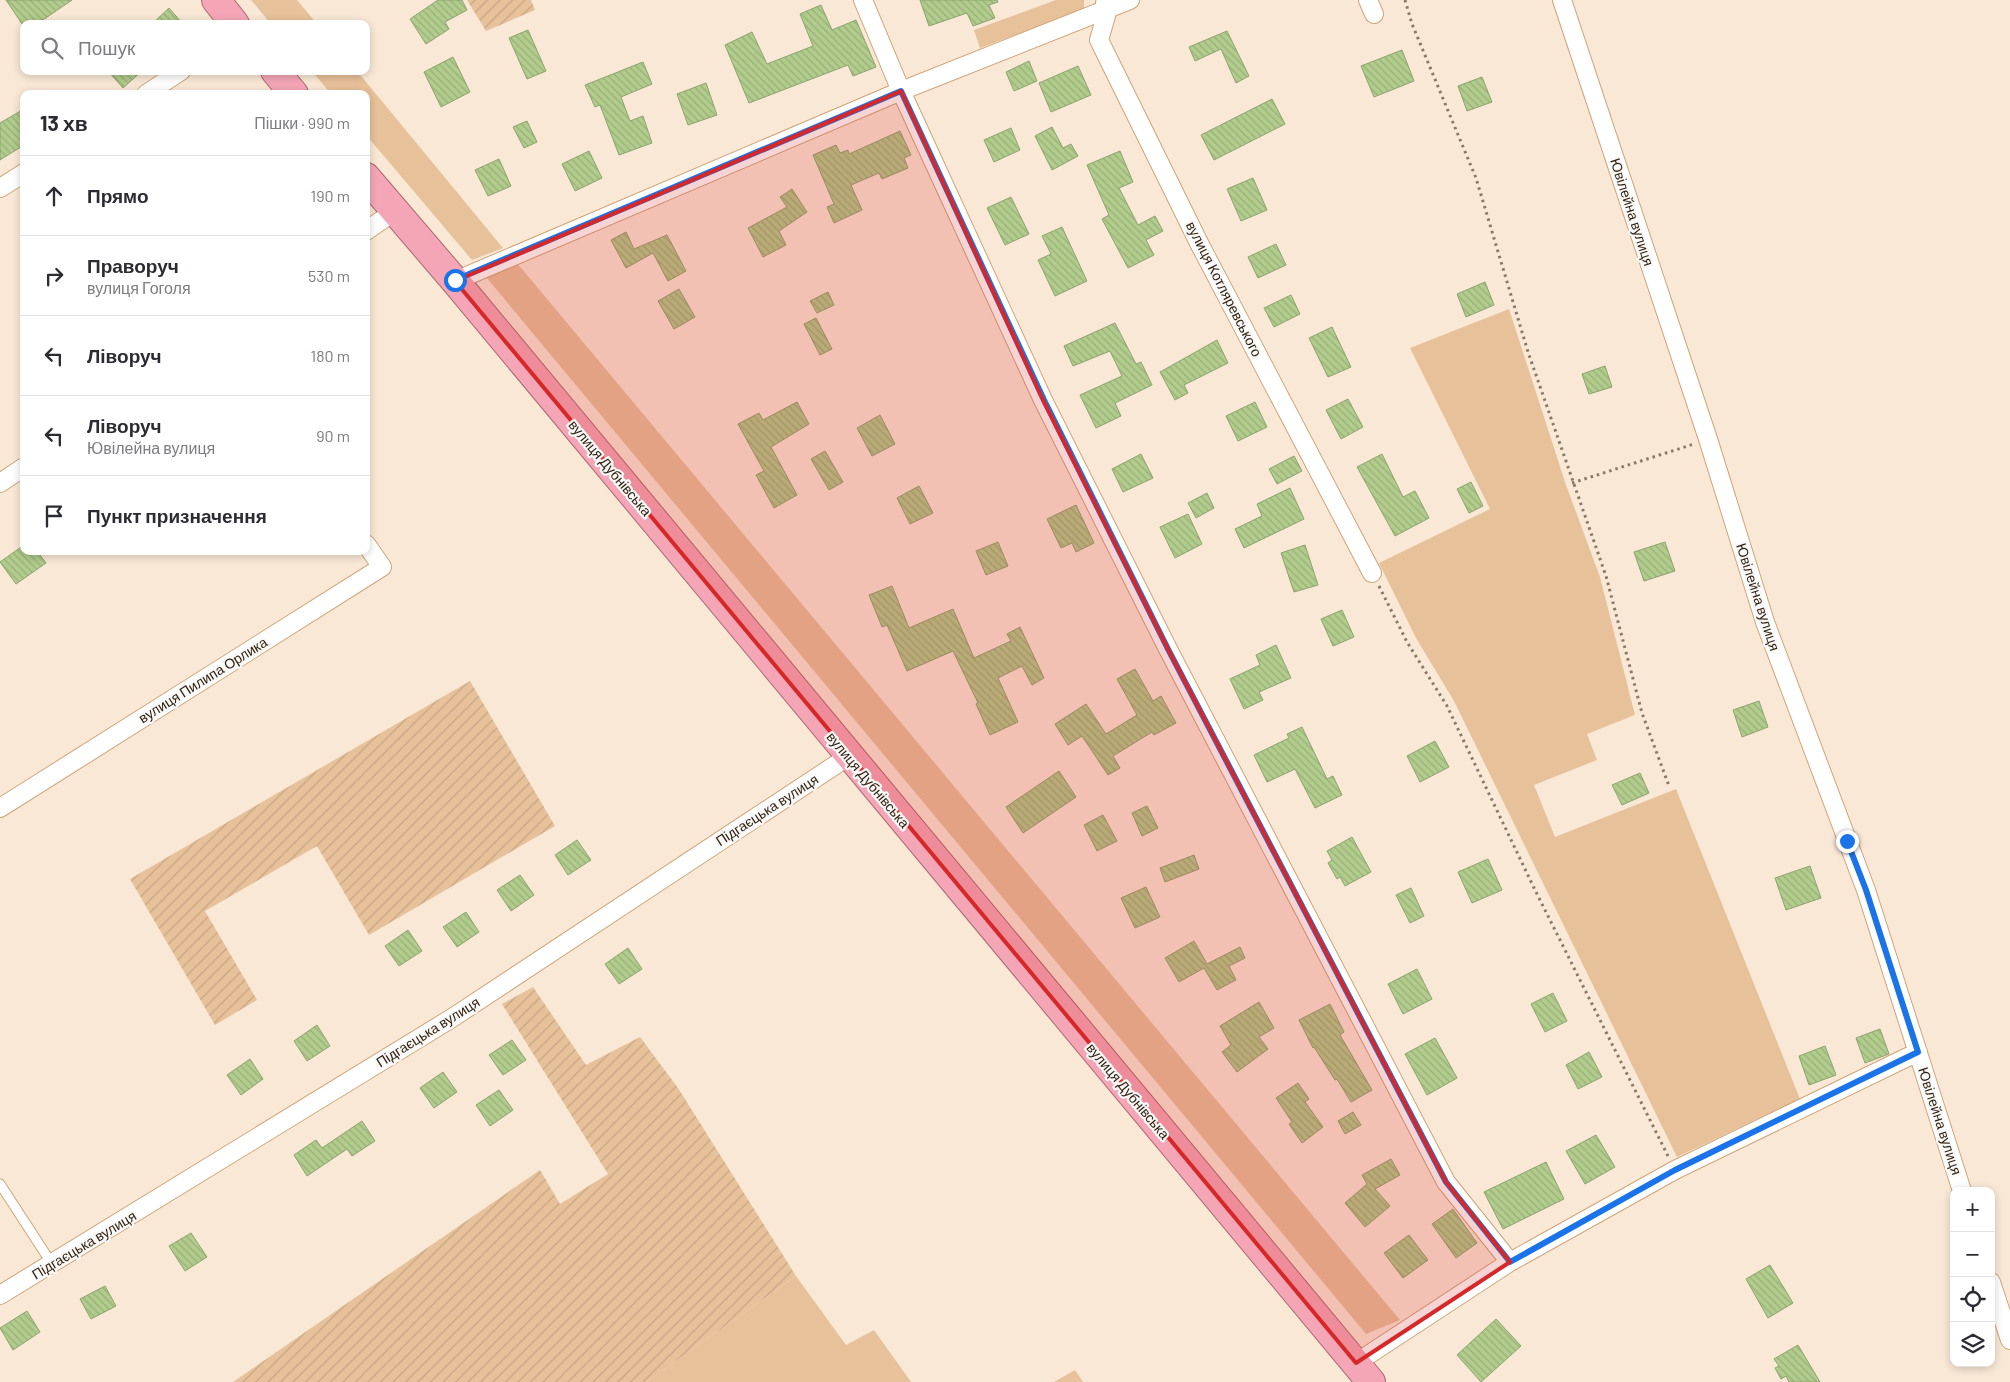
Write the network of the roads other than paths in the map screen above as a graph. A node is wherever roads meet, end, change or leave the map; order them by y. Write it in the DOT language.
graph roads {
  1 [pos="216,0"];
  2 [pos="863,0"];
  3 [pos="1130,0"];
  4 [pos="1562,0"];
  5 [pos="1106,5"];
  6 [pos="232,20"];
  7 [pos="175,75"];
  8 [pos="278,75"];
  9 [pos="152,90"];
  10 [pos="291,90"];
  11 [pos="901,91"];
  12 [pos="20,176"];
  13 [pos="370,182"];
  14 [pos="0,188"];
  15 [pos="396,211"];
  16 [pos="370,228"];
  17 [pos="455,280"];
  18 [pos="20,469"];
  19 [pos="0,483"];
  20 [pos="370,550"];
  21 [pos="1372,574"];
  22 [pos="849,756"];
  23 [pos="0,808"];
  24 [pos="1918,1052"];
  25 [pos="0,1184"];
  26 [pos="1961,1187"];
  27 [pos="1510,1262"];
  28 [pos="52,1264"];
  29 [pos="1995,1294"];
  30 [pos="0,1295"];
  31 [pos="2010,1340"];
  32 [pos="1364,1373"];
  1 -- 6 [label="highway"];
  2 -- 11 [label="street"];
  3 -- 5 [label="street"];
  4 -- 24 [label="street, Ювілейна вулиця"];
  5 -- 11 [label="street"];
  5 -- 21 [label="street, вулиця Котляревського"];
  7 -- 9 [label="street"];
  8 -- 10 [label="highway"];
  11 -- 17 [label="street"];
  11 -- 27 [label="street"];
  12 -- 14 [label="street"];
  13 -- 15 [label="highway, вулиця Дубнівська"];
  15 -- 16 [label="street"];
  15 -- 17 [label="highway, вулиця Дубнівська"];
  17 -- 22 [label="highway, вулиця Дубнівська"];
  18 -- 19 [label="street"];
  20 -- 23 [label="street, вулиця Пилипа Орлика"];
  22 -- 28 [label="street, Підгаєцька вулиця"];
  22 -- 32 [label="highway, вулиця Дубнівська"];
  24 -- 26 [label="street, Ювілейна вулиця"];
  24 -- 27 [label="street"];
  25 -- 28 [label="lane"];
  27 -- 32 [label="street"];
  28 -- 30 [label="street, Підгаєцька вулиця"];
  29 -- 31 [label="street"];
}
